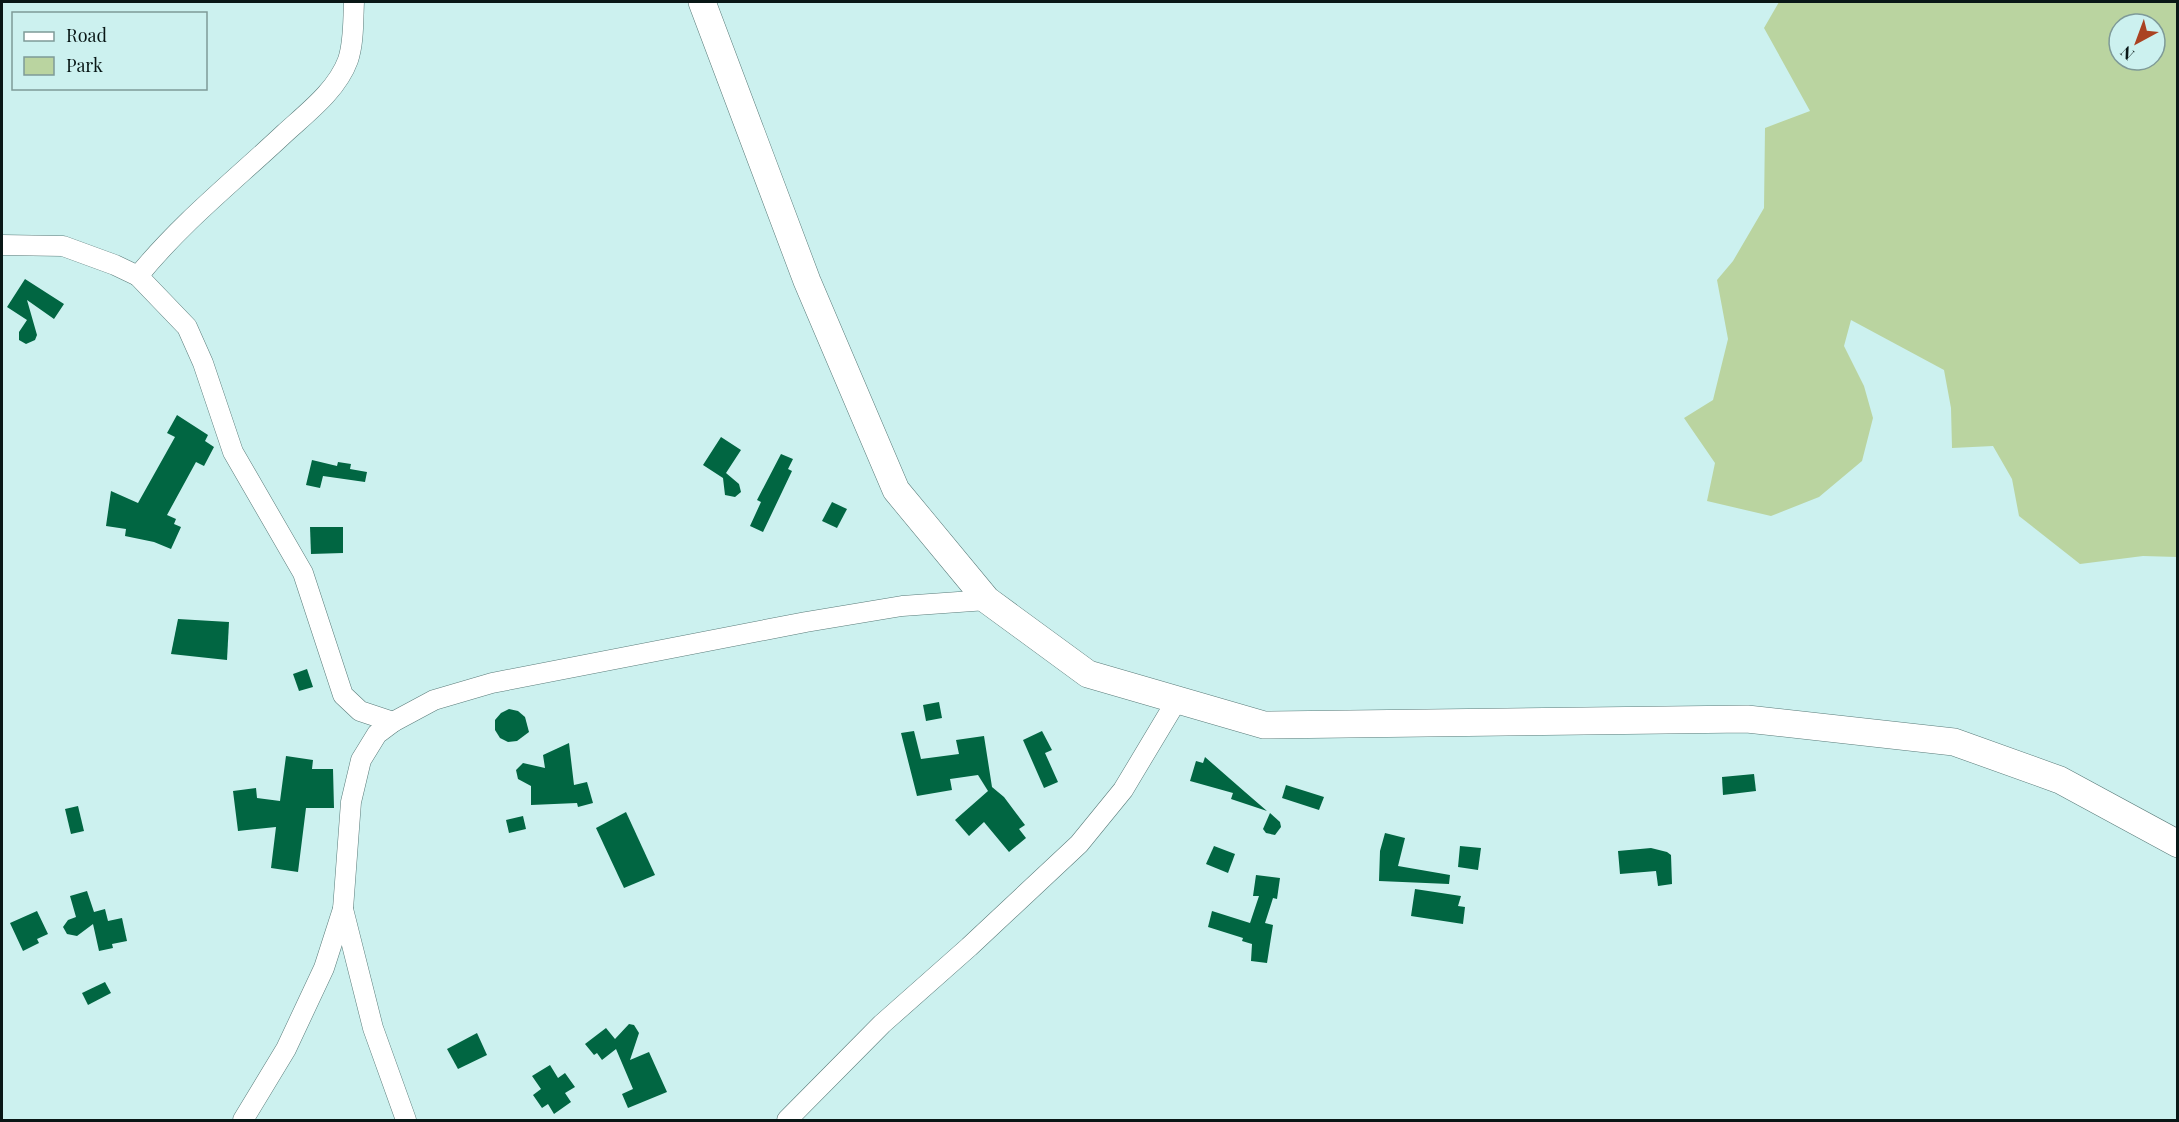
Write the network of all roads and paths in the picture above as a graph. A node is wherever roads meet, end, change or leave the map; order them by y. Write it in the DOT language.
graph roads {
  1 [pos="354,2"];
  2 [pos="702,2"];
  3 [pos="2,245"];
  4 [pos="138,276"];
  5 [pos="987,600"];
  6 [pos="1177,700"];
  7 [pos="393,722"];
  8 [pos="2178,844"];
  9 [pos="343,909"];
  10 [pos="243,1120"];
  11 [pos="406,1120"];
  12 [pos="787,1120"];
  1 -- 4 [label="street"];
  2 -- 5 [label="main road"];
  3 -- 4 [label="street"];
  4 -- 7 [label="street"];
  5 -- 6 [label="main road"];
  5 -- 7 [label="street"];
  6 -- 8 [label="main road"];
  6 -- 12 [label="street"];
  7 -- 9 [label="street"];
  9 -- 10 [label="street"];
  9 -- 11 [label="street"];
}
